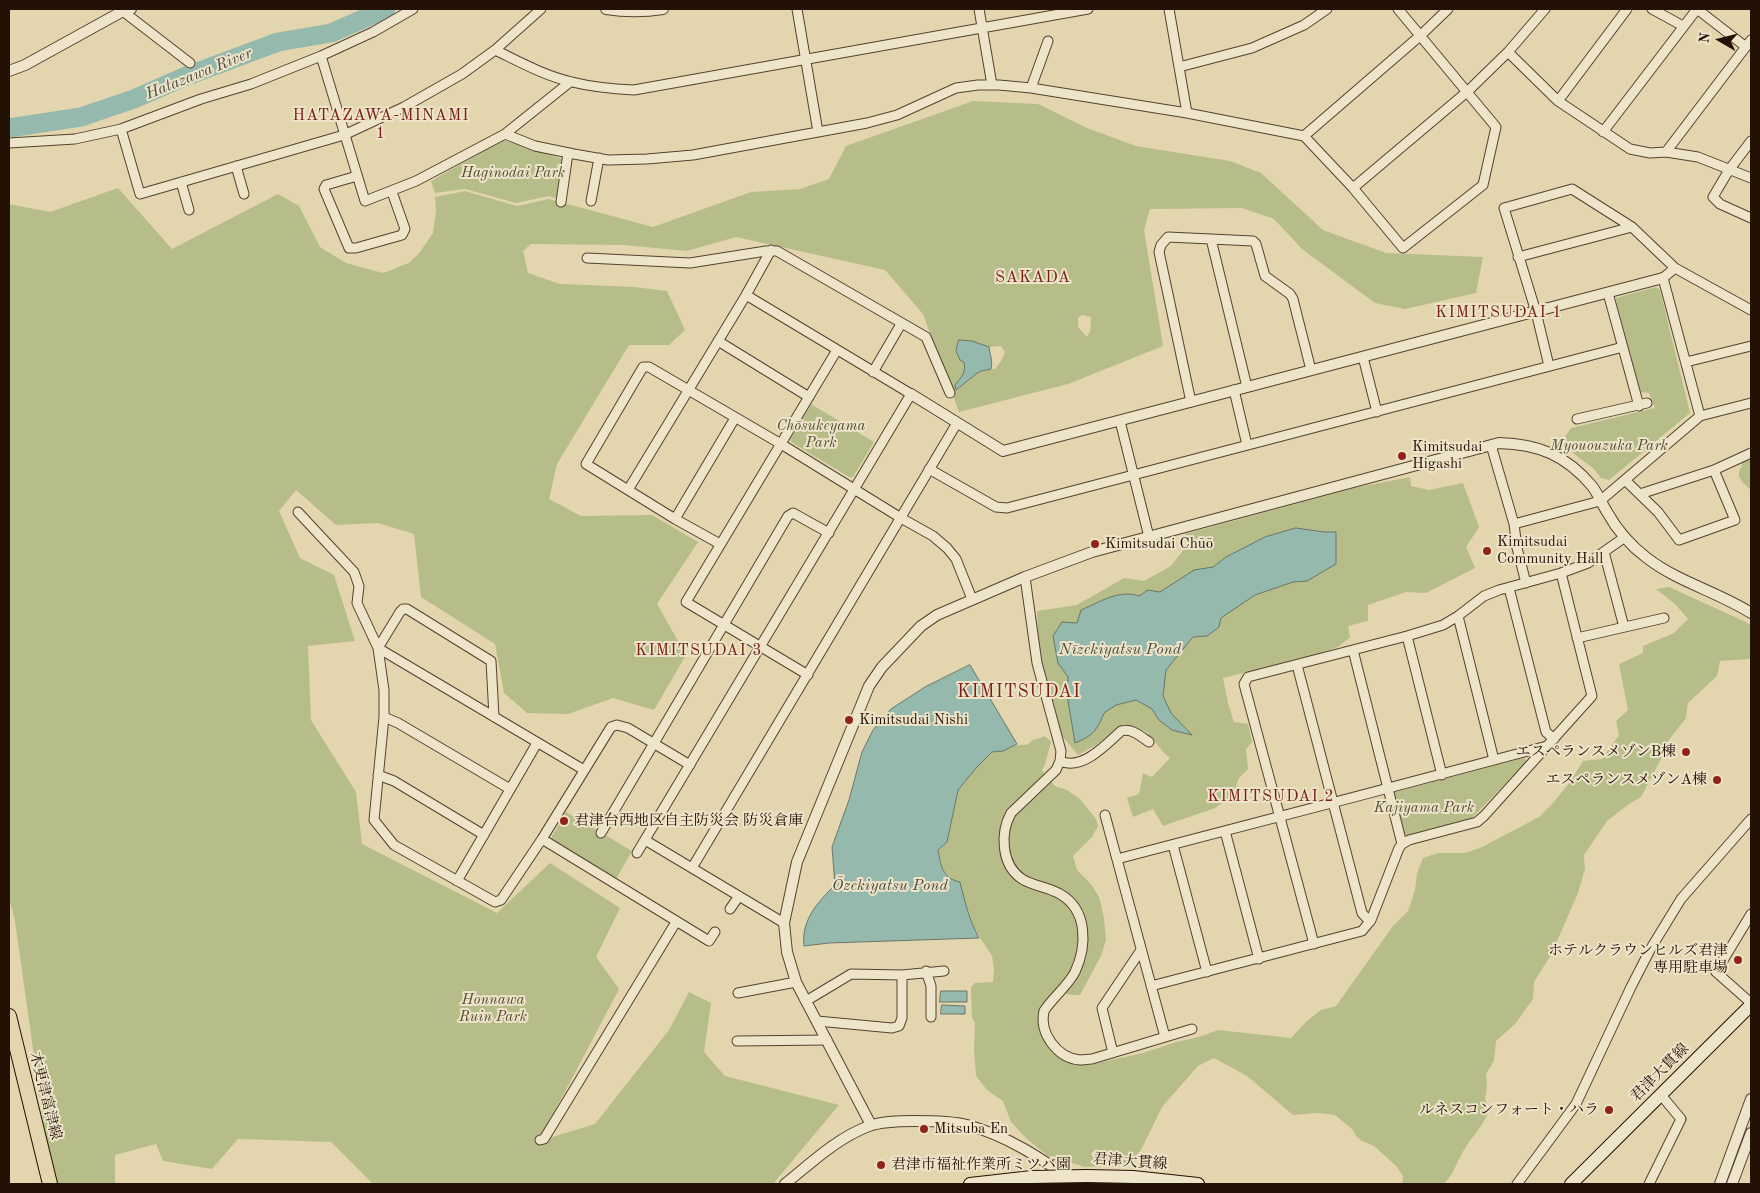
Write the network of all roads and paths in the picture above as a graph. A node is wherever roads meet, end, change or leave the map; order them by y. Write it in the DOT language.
graph roads {
  1 [pos="413,9"];
  2 [pos="541,9"];
  3 [pos="606,9"];
  4 [pos="663,9"];
  5 [pos="797,9"];
  6 [pos="979,9"];
  7 [pos="1088,9"];
  8 [pos="1169,9"];
  9 [pos="1327,9"];
  10 [pos="1398,9"];
  11 [pos="1448,9"];
  12 [pos="1545,9"];
  13 [pos="1627,9"];
  14 [pos="1652,9"];
  15 [pos="1697,9"];
  16 [pos="125,10"];
  17 [pos="1683,26"];
  18 [pos="982,28"];
  19 [pos="1422,35"];
  20 [pos="1048,41"];
  21 [pos="1749,43"];
  22 [pos="495,50"];
  23 [pos="1508,52"];
  24 [pos="321,56"];
  25 [pos="805,60"];
  26 [pos="190,63"];
  27 [pos="1180,67"];
  28 [pos="9,71"];
  29 [pos="570,82"];
  30 [pos="992,85"];
  31 [pos="1031,88"];
  32 [pos="1468,91"];
  33 [pos="1558,101"];
  34 [pos="1187,113"];
  35 [pos="121,129"];
  36 [pos="818,132"];
  37 [pos="1603,132"];
  38 [pos="505,134"];
  39 [pos="344,135"];
  40 [pos="1304,136"];
  41 [pos="1751,141"];
  42 [pos="9,143"];
  43 [pos="1666,152"];
  44 [pos="568,153"];
  45 [pos="599,158"];
  46 [pos="236,166"];
  47 [pos="1729,170"];
  48 [pos="357,176"];
  49 [pos="1751,178"];
  50 [pos="181,182"];
  51 [pos="1353,188"];
  52 [pos="392,192"];
  53 [pos="244,194"];
  54 [pos="591,200"];
  55 [pos="561,202"];
  56 [pos="189,210"];
  57 [pos="1751,218"];
  58 [pos="1632,227"];
  59 [pos="1211,239"];
  60 [pos="771,250"];
  61 [pos="1518,257"];
  62 [pos="587,258"];
  63 [pos="1675,268"];
  64 [pos="1663,278"];
  65 [pos="1608,293"];
  66 [pos="746,295"];
  67 [pos="1751,310"];
  68 [pos="1536,312"];
  69 [pos="901,324"];
  70 [pos="718,341"];
  71 [pos="1751,346"];
  72 [pos="1623,347"];
  73 [pos="837,350"];
  74 [pos="1363,357"];
  75 [pos="1686,362"];
  76 [pos="1549,366"];
  77 [pos="1311,370"];
  78 [pos="873,372"];
  79 [pos="1247,387"];
  80 [pos="689,390"];
  81 [pos="1234,390"];
  82 [pos="950,393"];
  83 [pos="911,394"];
  84 [pos="809,396"];
  85 [pos="1191,402"];
  86 [pos="1751,403"];
  87 [pos="1377,412"];
  88 [pos="1700,416"];
  89 [pos="735,418"];
  90 [pos="1577,419"];
  91 [pos="1120,421"];
  92 [pos="957,422"];
  93 [pos="781,444"];
  94 [pos="1247,445"];
  95 [pos="1491,445"];
  96 [pos="1751,453"];
  97 [pos="930,469"];
  98 [pos="1714,470"];
  99 [pos="1134,476"];
  100 [pos="1625,480"];
  101 [pos="628,490"];
  102 [pos="854,490"];
  103 [pos="1640,494"];
  104 [pos="1600,501"];
  105 [pos="298,512"];
  106 [pos="901,518"];
  107 [pos="675,519"];
  108 [pos="1514,524"];
  109 [pos="829,532"];
  110 [pos="1149,537"];
  111 [pos="1625,537"];
  112 [pos="720,544"];
  113 [pos="1604,552"];
  114 [pos="1561,573"];
  115 [pos="1025,577"];
  116 [pos="1526,583"];
  117 [pos="1509,588"];
  118 [pos="972,599"];
  119 [pos="1751,613"];
  120 [pos="1458,616"];
  121 [pos="1664,618"];
  122 [pos="724,625"];
  123 [pos="1624,627"];
  124 [pos="1407,636"];
  125 [pos="1577,638"];
  126 [pos="378,648"];
  127 [pos="760,648"];
  128 [pos="1353,650"];
  129 [pos="1297,665"];
  130 [pos="808,675"];
  131 [pos="384,717"];
  132 [pos="494,717"];
  133 [pos="1149,742"];
  134 [pos="1551,742"];
  135 [pos="537,743"];
  136 [pos="654,743"];
  137 [pos="1494,760"];
  138 [pos="1060,761"];
  139 [pos="690,765"];
  140 [pos="584,770"];
  141 [pos="378,775"];
  142 [pos="1442,775"];
  143 [pos="1387,788"];
  144 [pos="510,789"];
  145 [pos="1334,802"];
  146 [pos="1105,815"];
  147 [pos="1279,817"];
  148 [pos="1751,819"];
  149 [pos="1225,831"];
  150 [pos="601,833"];
  151 [pos="484,835"];
  152 [pos="542,839"];
  153 [pos="645,840"];
  154 [pos="1402,844"];
  155 [pos="1173,845"];
  156 [pos="637,853"];
  157 [pos="1117,859"];
  158 [pos="692,868"];
  159 [pos="457,880"];
  160 [pos="739,896"];
  161 [pos="730,909"];
  162 [pos="1751,914"];
  163 [pos="676,922"];
  164 [pos="1370,922"];
  165 [pos="784,923"];
  166 [pos="715,932"];
  167 [pos="1314,944"];
  168 [pos="1141,950"];
  169 [pos="1259,959"];
  170 [pos="926,971"];
  171 [pos="944,971"];
  172 [pos="1207,972"];
  173 [pos="902,975"];
  174 [pos="796,982"];
  175 [pos="1151,986"];
  176 [pos="738,993"];
  177 [pos="806,1001"];
  178 [pos="1751,1004"];
  179 [pos="9,1016"];
  180 [pos="931,1017"];
  181 [pos="817,1021"];
  182 [pos="1192,1029"];
  183 [pos="1165,1037"];
  184 [pos="827,1040"];
  185 [pos="737,1041"];
  186 [pos="1112,1053"];
  187 [pos="1661,1095"];
  188 [pos="1751,1099"];
  189 [pos="871,1125"];
  190 [pos="1751,1134"];
  191 [pos="540,1140"];
  192 [pos="1082,1180"];
  193 [pos="50,1184"];
  194 [pos="785,1184"];
  195 [pos="970,1184"];
  196 [pos="1198,1184"];
  197 [pos="1517,1184"];
  198 [pos="1571,1184"];
  199 [pos="1649,1184"];
  200 [pos="1720,1184"];
  201 [pos="1732,1184"];
  1 -- 24 [label="street"];
  2 -- 22 [label="street"];
  3 -- 4 [label="street"];
  5 -- 25 [label="street"];
  6 -- 18 [label="street"];
  7 -- 18 [label="street"];
  8 -- 27 [label="street"];
  9 -- 27 [label="street"];
  10 -- 19 [label="street"];
  11 -- 19 [label="street"];
  12 -- 23 [label="street"];
  13 -- 33 [label="street"];
  14 -- 17 [label="street"];
  15 -- 17 [label="street"];
  15 -- 21 [label="street"];
  16 -- 26 [label="street"];
  16 -- 28 [label="street"];
  17 -- 37 [label="street"];
  18 -- 25 [label="street"];
  18 -- 30 [label="street"];
  19 -- 32 [label="street"];
  19 -- 40 [label="street"];
  20 -- 31 [label="street"];
  21 -- 43 [label="street"];
  22 -- 29 [label="street"];
  22 -- 39 [label="street"];
  23 -- 32 [label="street"];
  23 -- 33 [label="street"];
  24 -- 35 [label="street"];
  24 -- 39 [label="street"];
  25 -- 29 [label="street"];
  25 -- 36 [label="street"];
  27 -- 34 [label="street"];
  29 -- 38 [label="street"];
  30 -- 31 [label="street"];
  30 -- 36 [label="street"];
  31 -- 34 [label="street"];
  32 -- 51 [label="street"];
  32 -- 51 [label="street"];
  33 -- 37 [label="street"];
  34 -- 40 [label="street"];
  35 -- 42 [label="street"];
  35 -- 50 [label="street"];
  36 -- 45 [label="street"];
  37 -- 43 [label="street"];
  38 -- 44 [label="street"];
  38 -- 52 [label="street"];
  39 -- 46 [label="street"];
  39 -- 48 [label="street"];
  40 -- 51 [label="street"];
  41 -- 47 [label="street"];
  43 -- 47 [label="street"];
  44 -- 45 [label="street"];
  44 -- 55 [label="street"];
  45 -- 54 [label="street"];
  46 -- 50 [label="street"];
  46 -- 53 [label="street"];
  47 -- 49 [label="street"];
  47 -- 57 [label="street"];
  48 -- 52 [label="street"];
  48 -- 52 [label="street"];
  50 -- 56 [label="street"];
  58 -- 61 [label="street"];
  58 -- 61 [label="street"];
  58 -- 63 [label="street"];
  59 -- 77 [label="street"];
  59 -- 79 [label="street"];
  59 -- 85 [label="street"];
  60 -- 62 [label="street"];
  60 -- 66 [label="street"];
  60 -- 69 [label="street"];
  61 -- 68 [label="street"];
  63 -- 64 [label="street"];
  63 -- 67 [label="street"];
  64 -- 65 [label="street"];
  64 -- 75 [label="street"];
  65 -- 68 [label="street"];
  65 -- 72 [label="street"];
  66 -- 70 [label="street"];
  66 -- 73 [label="street"];
  68 -- 74 [label="street"];
  68 -- 76 [label="street"];
  69 -- 78 [label="street"];
  69 -- 82 [label="street"];
  70 -- 80 [label="street"];
  70 -- 84 [label="street"];
  71 -- 75 [label="street"];
  72 -- 76 [label="street"];
  72 -- 90 [label="street"];
  73 -- 78 [label="street"];
  73 -- 84 [label="street"];
  74 -- 77 [label="street"];
  74 -- 87 [label="street"];
  75 -- 88 [label="street"];
  76 -- 87 [label="street"];
  77 -- 79 [label="street"];
  78 -- 83 [label="street"];
  79 -- 81 [label="street"];
  80 -- 89 [label="street"];
  80 -- 101 [label="street"];
  80 -- 101 [label="street"];
  81 -- 85 [label="street"];
  81 -- 94 [label="street"];
  83 -- 92 [label="street"];
  83 -- 102 [label="street"];
  84 -- 93 [label="street"];
  85 -- 91 [label="street"];
  86 -- 88 [label="street"];
  87 -- 94 [label="street"];
  88 -- 100 [label="street"];
  89 -- 93 [label="street"];
  89 -- 107 [label="street"];
  91 -- 92 [label="street"];
  91 -- 99 [label="street"];
  92 -- 97 [label="street"];
  93 -- 102 [label="street"];
  93 -- 112 [label="street"];
  94 -- 99 [label="street"];
  95 -- 104 [label="street"];
  95 -- 108 [label="street"];
  95 -- 110 [label="street"];
  96 -- 98 [label="street"];
  97 -- 99 [label="street"];
  97 -- 106 [label="street"];
  98 -- 103 [label="street"];
  98 -- 103 [label="street"];
  99 -- 110 [label="street"];
  100 -- 103 [label="street"];
  100 -- 104 [label="street"];
  101 -- 107 [label="street"];
  102 -- 106 [label="street"];
  102 -- 109 [label="street"];
  104 -- 108 [label="street"];
  104 -- 111 [label="street"];
  105 -- 126 [label="street"];
  106 -- 118 [label="street"];
  106 -- 130 [label="street"];
  107 -- 112 [label="street"];
  108 -- 116 [label="street"];
  109 -- 122 [label="street"];
  109 -- 127 [label="street"];
  110 -- 115 [label="street"];
  111 -- 113 [label="street"];
  111 -- 119 [label="street"];
  112 -- 122 [label="street"];
  113 -- 114 [label="street"];
  113 -- 123 [label="street"];
  114 -- 116 [label="street"];
  114 -- 125 [label="street"];
  115 -- 118 [label="street"];
  115 -- 138 [label="street"];
  116 -- 117 [label="street"];
  117 -- 120 [label="street"];
  117 -- 134 [label="street"];
  118 -- 165 [label="street"];
  120 -- 124 [label="street"];
  120 -- 137 [label="street"];
  121 -- 123 [label="street"];
  122 -- 127 [label="street"];
  122 -- 136 [label="street"];
  123 -- 125 [label="street"];
  124 -- 128 [label="street"];
  124 -- 142 [label="street"];
  125 -- 134 [label="street"];
  126 -- 131 [label="street"];
  126 -- 132 [label="street"];
  126 -- 132 [label="street"];
  127 -- 130 [label="street"];
  127 -- 139 [label="street"];
  128 -- 129 [label="street"];
  128 -- 143 [label="street"];
  129 -- 145 [label="street"];
  129 -- 147 [label="street"];
  130 -- 158 [label="street"];
  131 -- 141 [label="street"];
  131 -- 144 [label="street"];
  132 -- 135 [label="street"];
  133 -- 138 [label="street"];
  134 -- 137 [label="street"];
  134 -- 154 [label="street"];
  135 -- 140 [label="street"];
  135 -- 144 [label="street"];
  136 -- 139 [label="street"];
  136 -- 140 [label="street"];
  136 -- 150 [label="street"];
  137 -- 142 [label="street"];
  138 -- 186 [label="street"];
  139 -- 153 [label="street"];
  140 -- 152 [label="street"];
  141 -- 151 [label="street"];
  141 -- 159 [label="street"];
  142 -- 143 [label="street"];
  143 -- 145 [label="street"];
  143 -- 154 [label="street"];
  144 -- 151 [label="street"];
  145 -- 147 [label="street"];
  145 -- 164 [label="street"];
  146 -- 157 [label="street"];
  147 -- 149 [label="street"];
  147 -- 167 [label="street"];
  148 -- 197 [label="street"];
  149 -- 155 [label="street"];
  149 -- 169 [label="street"];
  151 -- 159 [label="street"];
  152 -- 159 [label="street"];
  152 -- 163 [label="street"];
  153 -- 156 [label="street"];
  153 -- 158 [label="street"];
  154 -- 164 [label="street"];
  155 -- 157 [label="street"];
  155 -- 172 [label="street"];
  157 -- 168 [label="street"];
  158 -- 160 [label="street"];
  160 -- 161 [label="street"];
  160 -- 165 [label="street"];
  162 -- 178 [label="street"];
  163 -- 166 [label="street"];
  163 -- 191 [label="street"];
  164 -- 167 [label="street"];
  165 -- 174 [label="street"];
  167 -- 169 [label="street"];
  168 -- 175 [label="street"];
  168 -- 186 [label="street"];
  169 -- 172 [label="street"];
  170 -- 171 [label="street"];
  170 -- 173 [label="street"];
  170 -- 180 [label="street"];
  172 -- 175 [label="street"];
  173 -- 177 [label="street"];
  173 -- 181 [label="street"];
  174 -- 176 [label="street"];
  174 -- 177 [label="street"];
  175 -- 183 [label="street"];
  177 -- 181 [label="street"];
  178 -- 187 [label="main road, 君津大貫線"];
  179 -- 193 [label="main road, 木更津富津線"];
  181 -- 184 [label="street"];
  182 -- 183 [label="street"];
  183 -- 186 [label="street"];
  184 -- 185 [label="street"];
  184 -- 189 [label="street"];
  187 -- 198 [label="main road, 君津大貫線"];
  187 -- 199 [label="street"];
  188 -- 200 [label="street"];
  189 -- 192 [label="street"];
  189 -- 194 [label="street"];
  190 -- 201 [label="street"];
  192 -- 195 [label="main road, 君津大貫線, bridge"];
  192 -- 196 [label="main road, 君津大貫線"];
}
